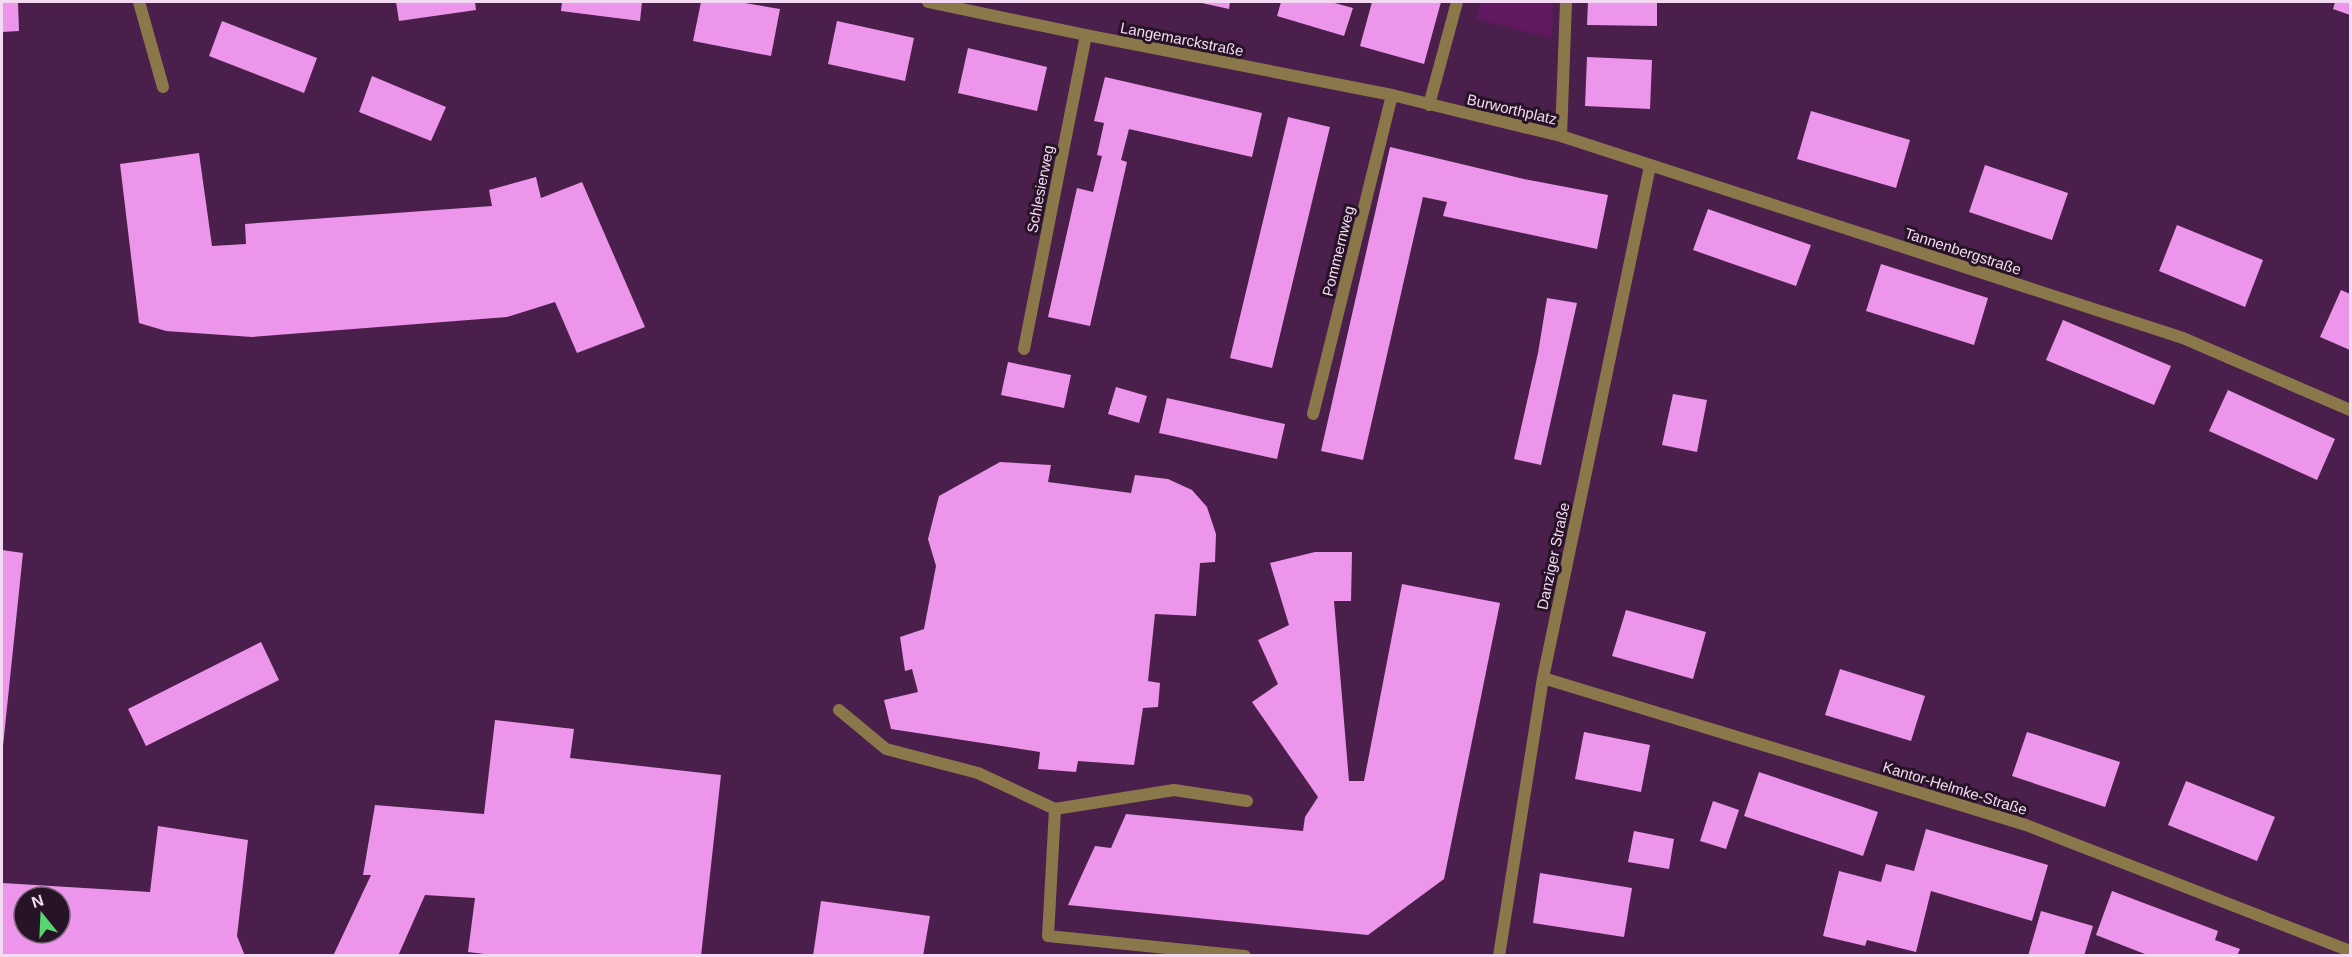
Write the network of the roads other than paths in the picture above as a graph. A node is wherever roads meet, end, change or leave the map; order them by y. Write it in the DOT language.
graph roads {
  1 [pos="139,2"];
  2 [pos="928,2"];
  3 [pos="1457,2"];
  4 [pos="1566,2"];
  5 [pos="1086,35"];
  6 [pos="163,87"];
  7 [pos="1392,95"];
  8 [pos="1429,105"];
  9 [pos="1561,136"];
  10 [pos="1650,166"];
  11 [pos="1024,349"];
  12 [pos="2350,410"];
  13 [pos="1313,414"];
  14 [pos="1543,678"];
  15 [pos="839,710"];
  16 [pos="1247,801"];
  17 [pos="1055,809"];
  18 [pos="2350,951"];
  19 [pos="1245,956"];
  20 [pos="1499,956"];
  1 -- 6 [label="street"];
  2 -- 5 [label="street, Langemarckstraße"];
  3 -- 8 [label="street"];
  4 -- 9 [label="street, Burworthplatz"];
  5 -- 7 [label="street, Langemarckstraße"];
  5 -- 11 [label="street, Schlesierweg"];
  7 -- 8 [label="street, Langemarckstraße"];
  7 -- 13 [label="street, Pommernweg"];
  8 -- 9 [label="street, Burworthplatz"];
  9 -- 10 [label="street, Tannenbergstraße"];
  10 -- 12 [label="street, Tannenbergstraße"];
  10 -- 14 [label="street, Danziger Straße"];
  14 -- 18 [label="street, Kantor-Helmke-Straße"];
  14 -- 20 [label="street, Danziger Straße"];
  15 -- 17 [label="street"];
  16 -- 17 [label="street"];
  17 -- 19 [label="street"];
}
